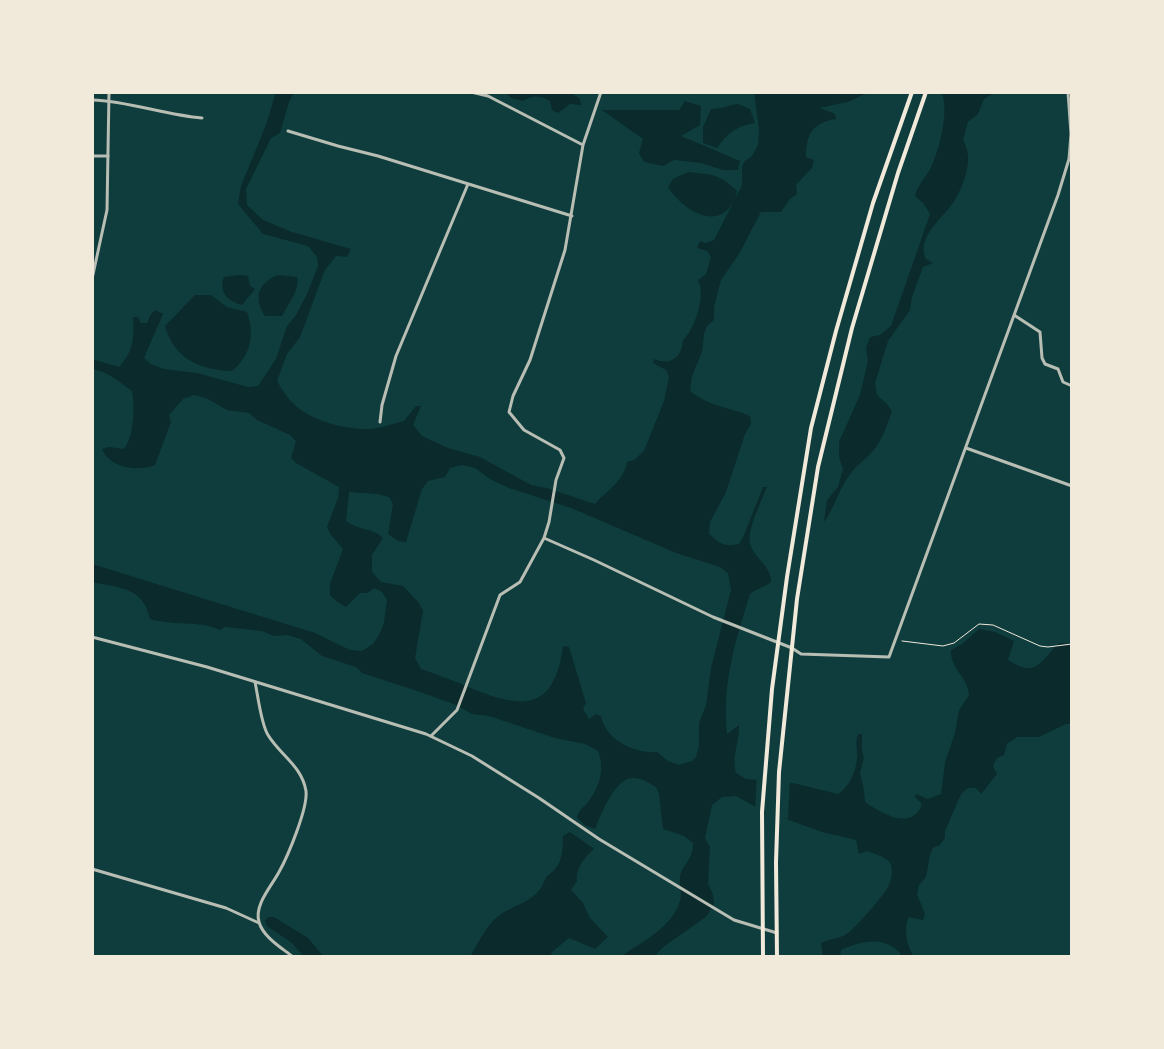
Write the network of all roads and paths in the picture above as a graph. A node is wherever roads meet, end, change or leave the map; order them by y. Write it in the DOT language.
graph roads {
  1 [pos="109,92"];
  2 [pos="471,92"];
  3 [pos="601,92"];
  4 [pos="912,92"];
  5 [pos="926,92"];
  6 [pos="1068,92"];
  7 [pos="92,100"];
  8 [pos="109,100"];
  9 [pos="202,118"];
  10 [pos="288,131"];
  11 [pos="583,145"];
  12 [pos="92,156"];
  13 [pos="108,156"];
  14 [pos="468,184"];
  15 [pos="572,216"];
  16 [pos="92,279"];
  17 [pos="1014,315"];
  18 [pos="1072,386"];
  19 [pos="380,422"];
  20 [pos="966,448"];
  21 [pos="1072,486"];
  22 [pos="544,538"];
  23 [pos="92,637"];
  24 [pos="895,640"];
  25 [pos="778,644"];
  26 [pos="1072,644"];
  27 [pos="792,648"];
  28 [pos="255,682"];
  29 [pos="431,736"];
  30 [pos="92,869"];
  31 [pos="259,923"];
  32 [pos="762,927"];
  33 [pos="777,933"];
  34 [pos="293,957"];
  35 [pos="763,957"];
  36 [pos="777,957"];
  1 -- 8 [label="street"];
  2 -- 11 [label="street"];
  3 -- 11 [label="street"];
  4 -- 25 [label="main road"];
  5 -- 27 [label="main road"];
  6 -- 17 [label="street"];
  7 -- 8 [label="street"];
  8 -- 9 [label="street"];
  8 -- 13 [label="street"];
  10 -- 14 [label="street"];
  11 -- 15 [label="street"];
  12 -- 13 [label="street"];
  13 -- 16 [label="street"];
  14 -- 15 [label="street"];
  14 -- 19 [label="street"];
  15 -- 22 [label="street"];
  17 -- 18 [label="street"];
  17 -- 20 [label="street"];
  20 -- 21 [label="street"];
  20 -- 24 [label="street"];
  22 -- 25 [label="street"];
  22 -- 29 [label="street"];
  23 -- 28 [label="street"];
  24 -- 26 [label="path"];
  24 -- 27 [label="street"];
  25 -- 27 [label="street"];
  25 -- 32 [label="main road"];
  27 -- 33 [label="main road"];
  28 -- 29 [label="street"];
  28 -- 31 [label="street"];
  29 -- 32 [label="street"];
  30 -- 31 [label="street"];
  31 -- 34 [label="street"];
  32 -- 33 [label="street"];
  32 -- 35 [label="main road"];
  33 -- 36 [label="main road"];
}
